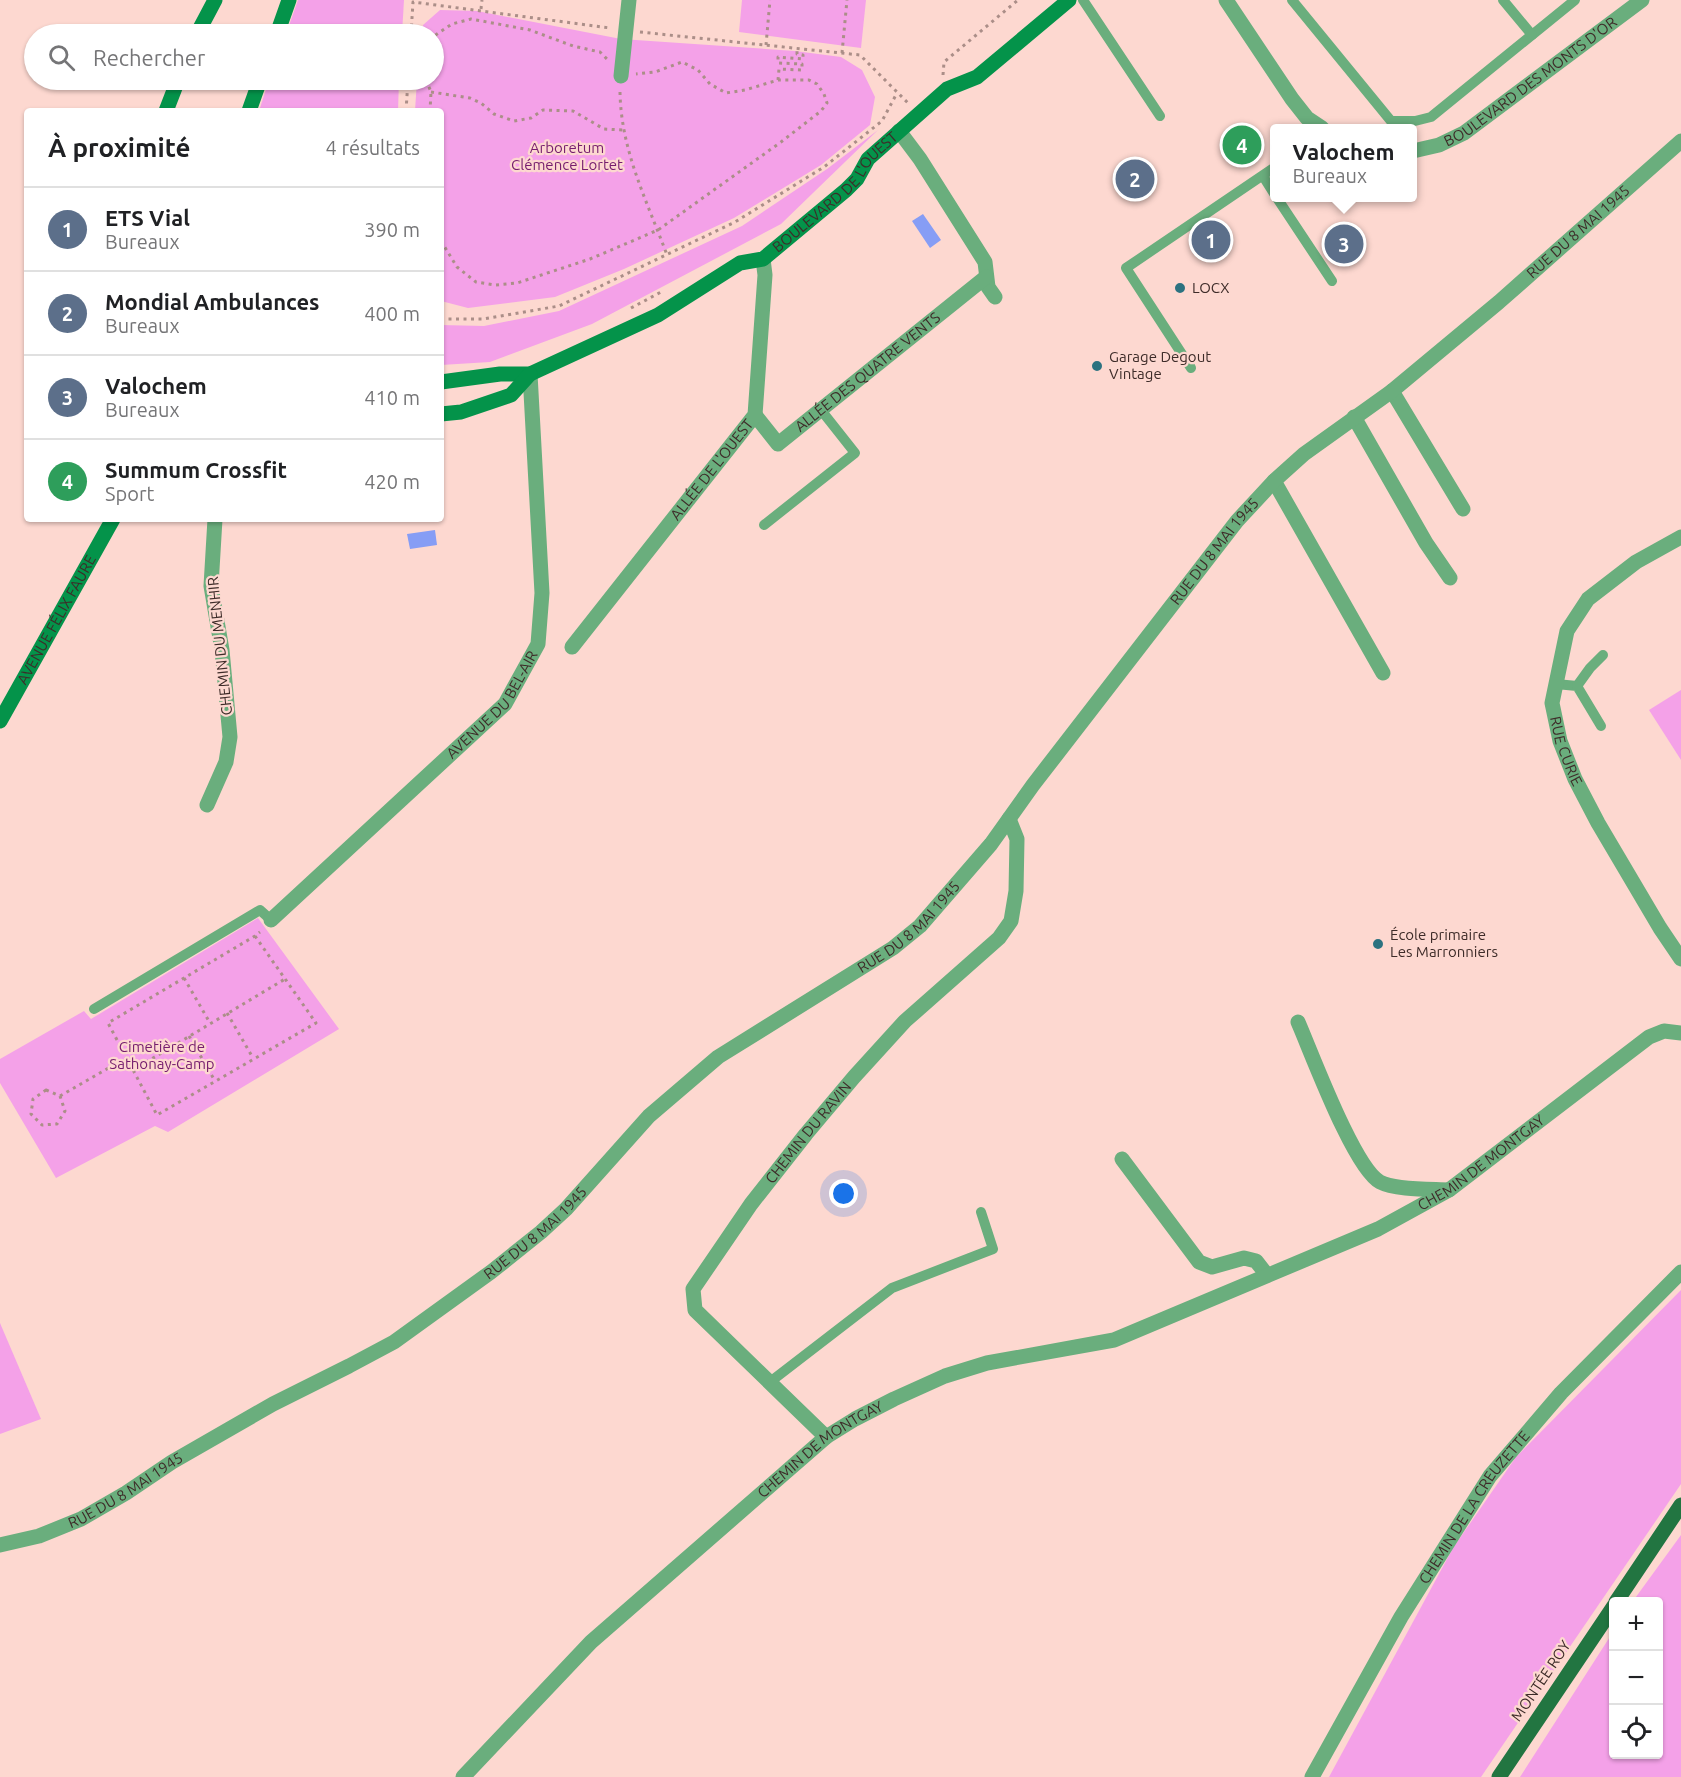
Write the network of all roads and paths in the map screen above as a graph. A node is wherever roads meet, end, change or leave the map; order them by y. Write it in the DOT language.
graph roads {
  1 [pos="215,0"];
  2 [pos="289,0"];
  3 [pos="482,0"];
  4 [pos="629,0"];
  5 [pos="770,0"];
  6 [pos="847,0"];
  7 [pos="1018,0"];
  8 [pos="1069,0"];
  9 [pos="1083,0"];
  10 [pos="1226,0"];
  11 [pos="1292,0"];
  12 [pos="1503,0"];
  13 [pos="1575,0"];
  14 [pos="1642,0"];
  15 [pos="481,9"];
  16 [pos="202,24"];
  17 [pos="281,24"];
  18 [pos="412,24"];
  19 [pos="444,29"];
  20 [pos="626,30"];
  21 [pos="1532,35"];
  22 [pos="766,45"];
  23 [pos="791,48"];
  24 [pos="797,48"];
  25 [pos="842,53"];
  26 [pos="790,58"];
  27 [pos="789,63"];
  28 [pos="789,70"];
  29 [pos="621,76"];
  30 [pos="778,80"];
  31 [pos="788,81"];
  32 [pos="935,82"];
  33 [pos="174,90"];
  34 [pos="256,90"];
  35 [pos="407,90"];
  36 [pos="431,92"];
  37 [pos="167,108"];
  38 [pos="250,108"];
  39 [pos="406,108"];
  40 [pos="430,108"];
  41 [pos="1160,116"];
  42 [pos="1315,124"];
  43 [pos="623,130"];
  44 [pos="899,131"];
  45 [pos="1681,141"];
  46 [pos="1417,150"];
  47 [pos="1270,171"];
  48 [pos="1263,176"];
  49 [pos="1270,187"];
  50 [pos="1280,202"];
  51 [pos="658,230"];
  52 [pos="444,246"];
  53 [pos="667,255"];
  54 [pos="763,259"];
  55 [pos="986,277"];
  56 [pos="1332,281"];
  57 [pos="668,288"];
  58 [pos="995,297"];
  59 [pos="626,310"];
  60 [pos="444,319"];
  61 [pos="1191,368"];
  62 [pos="500,374"];
  63 [pos="530,374"];
  64 [pos="444,382"];
  65 [pos="1392,391"];
  66 [pos="482,404"];
  67 [pos="821,410"];
  68 [pos="444,414"];
  69 [pos="755,415"];
  70 [pos="1354,417"];
  71 [pos="1274,481"];
  72 [pos="1463,509"];
  73 [pos="112,522"];
  74 [pos="215,522"];
  75 [pos="764,525"];
  76 [pos="1681,537"];
  77 [pos="1450,578"];
  78 [pos="572,647"];
  79 [pos="1604,655"];
  80 [pos="1383,672"];
  81 [pos="1556,684"];
  82 [pos="1577,687"];
  83 [pos="0,721"];
  84 [pos="1601,726"];
  85 [pos="207,805"];
  86 [pos="1009,819"];
  87 [pos="272,920"];
  88 [pos="255,936"];
  89 [pos="1681,959"];
  90 [pos="184,978"];
  91 [pos="285,979"];
  92 [pos="94,1009"];
  93 [pos="227,1013"];
  94 [pos="1298,1022"];
  95 [pos="210,1023"];
  96 [pos="1681,1033"];
  97 [pos="189,1036"];
  98 [pos="126,1058"];
  99 [pos="254,1059"];
  100 [pos="132,1070"];
  101 [pos="215,1081"];
  102 [pos="60,1096"];
  103 [pos="1122,1160"];
  104 [pos="1449,1190"];
  105 [pos="981,1212"];
  106 [pos="1681,1272"];
  107 [pos="1267,1275"];
  108 [pos="770,1383"];
  109 [pos="826,1437"];
  110 [pos="1681,1505"];
  111 [pos="0,1545"];
  112 [pos="1620,1597"];
  113 [pos="1609,1613"];
  114 [pos="463,1777"];
  115 [pos="1312,1777"];
  116 [pos="1499,1777"];
  1 -- 16 [label="street"];
  2 -- 17 [label="street"];
  3 -- 15 [label="path"];
  4 -- 20 [label="street"];
  5 -- 22 [label="path"];
  6 -- 25 [label="path"];
  7 -- 32 [label="path"];
  8 -- 44 [label="street, BOULEVARD DE L'OUEST"];
  9 -- 41 [label="lane"];
  10 -- 42 [label="street"];
  11 -- 21 [label="lane"];
  12 -- 21 [label="lane"];
  13 -- 21 [label="lane"];
  14 -- 46 [label="street, BOULEVARD DES MONTS D'OR"];
  15 -- 18 [label="path"];
  15 -- 20 [label="path"];
  19 -- 29 [label="path"];
  20 -- 22 [label="path"];
  20 -- 29 [label="street"];
  22 -- 23 [label="path"];
  23 -- 24 [label="path"];
  23 -- 26 [label="path"];
  24 -- 25 [label="path"];
  24 -- 26 [label="path"];
  25 -- 53 [label="path"];
  26 -- 27 [label="path"];
  26 -- 27 [label="path"];
  27 -- 28 [label="path"];
  27 -- 28 [label="path"];
  28 -- 30 [label="path"];
  28 -- 31 [label="path"];
  29 -- 30 [label="path"];
  29 -- 43 [label="path"];
  30 -- 31 [label="path"];
  31 -- 51 [label="path"];
  33 -- 37 [label="street"];
  34 -- 38 [label="street"];
  35 -- 39 [label="path"];
  36 -- 40 [label="path"];
  36 -- 43 [label="path"];
  43 -- 51 [label="path"];
  44 -- 54 [label="street, BOULEVARD DE L'OUEST"];
  44 -- 55 [label="street"];
  45 -- 65 [label="street, RUE DU 8 MAI 1945"];
  47 -- 48 [label="lane"];
  48 -- 49 [label="lane"];
  48 -- 61 [label="lane"];
  50 -- 56 [label="lane"];
  51 -- 52 [label="path"];
  51 -- 53 [label="path"];
  53 -- 60 [label="path"];
  54 -- 63 [label="street, BOULEVARD DE L'OUEST"];
  54 -- 69 [label="street, ALLÉE DE L'OUEST"];
  55 -- 58 [label="street"];
  55 -- 67 [label="street, ALLÉE DES QUATRE VENTS"];
  57 -- 59 [label="path"];
  62 -- 63 [label="street, BOULEVARD DE L'OUEST"];
  62 -- 64 [label="street, BOULEVARD DE L'OUEST"];
  62 -- 66 [label="street"];
  63 -- 66 [label="street"];
  63 -- 87 [label="street, AVENUE DU BEL-AIR"];
  65 -- 70 [label="street, RUE DU 8 MAI 1945"];
  65 -- 72 [label="street"];
  66 -- 68 [label="street"];
  67 -- 69 [label="street, ALLÉE DES QUATRE VENTS"];
  67 -- 75 [label="lane"];
  69 -- 78 [label="street, ALLÉE DE L'OUEST"];
  70 -- 71 [label="street, RUE DU 8 MAI 1945"];
  70 -- 77 [label="street"];
  71 -- 80 [label="street"];
  71 -- 86 [label="street, RUE DU 8 MAI 1945"];
  73 -- 83 [label="street, AVENUE FÉLIX FAURE"];
  74 -- 85 [label="street, CHEMIN DU MENHIR"];
  76 -- 81 [label="street, RUE CURIE"];
  79 -- 82 [label="lane"];
  81 -- 82 [label="lane"];
  81 -- 89 [label="street, RUE CURIE"];
  82 -- 84 [label="lane"];
  86 -- 108 [label="street, CHEMIN DU RAVIN"];
  86 -- 111 [label="street, RUE DU 8 MAI 1945"];
  87 -- 88 [label="path"];
  87 -- 92 [label="lane"];
  88 -- 90 [label="path"];
  88 -- 91 [label="path"];
  90 -- 95 [label="path"];
  90 -- 98 [label="path"];
  91 -- 93 [label="path"];
  91 -- 99 [label="path"];
  93 -- 95 [label="path"];
  93 -- 99 [label="path"];
  94 -- 104 [label="street"];
  95 -- 97 [label="path"];
  96 -- 104 [label="street, CHEMIN DE MONTGAY"];
  97 -- 100 [label="path"];
  97 -- 101 [label="path"];
  98 -- 100 [label="path"];
  98 -- 102 [label="path"];
  99 -- 101 [label="path"];
  100 -- 101 [label="path"];
  102 -- 102 [label="path"];
  103 -- 107 [label="street"];
  104 -- 107 [label="street, CHEMIN DE MONTGAY"];
  105 -- 108 [label="lane"];
  106 -- 115 [label="street, CHEMIN DE LA CREUZETTE"];
  107 -- 109 [label="street, CHEMIN DE MONTGAY"];
  108 -- 109 [label="street, CHEMIN DU RAVIN"];
  109 -- 114 [label="street, CHEMIN DE MONTGAY"];
  110 -- 112 [label="main road"];
  113 -- 116 [label="main road, MONTÉE ROY"];
}
